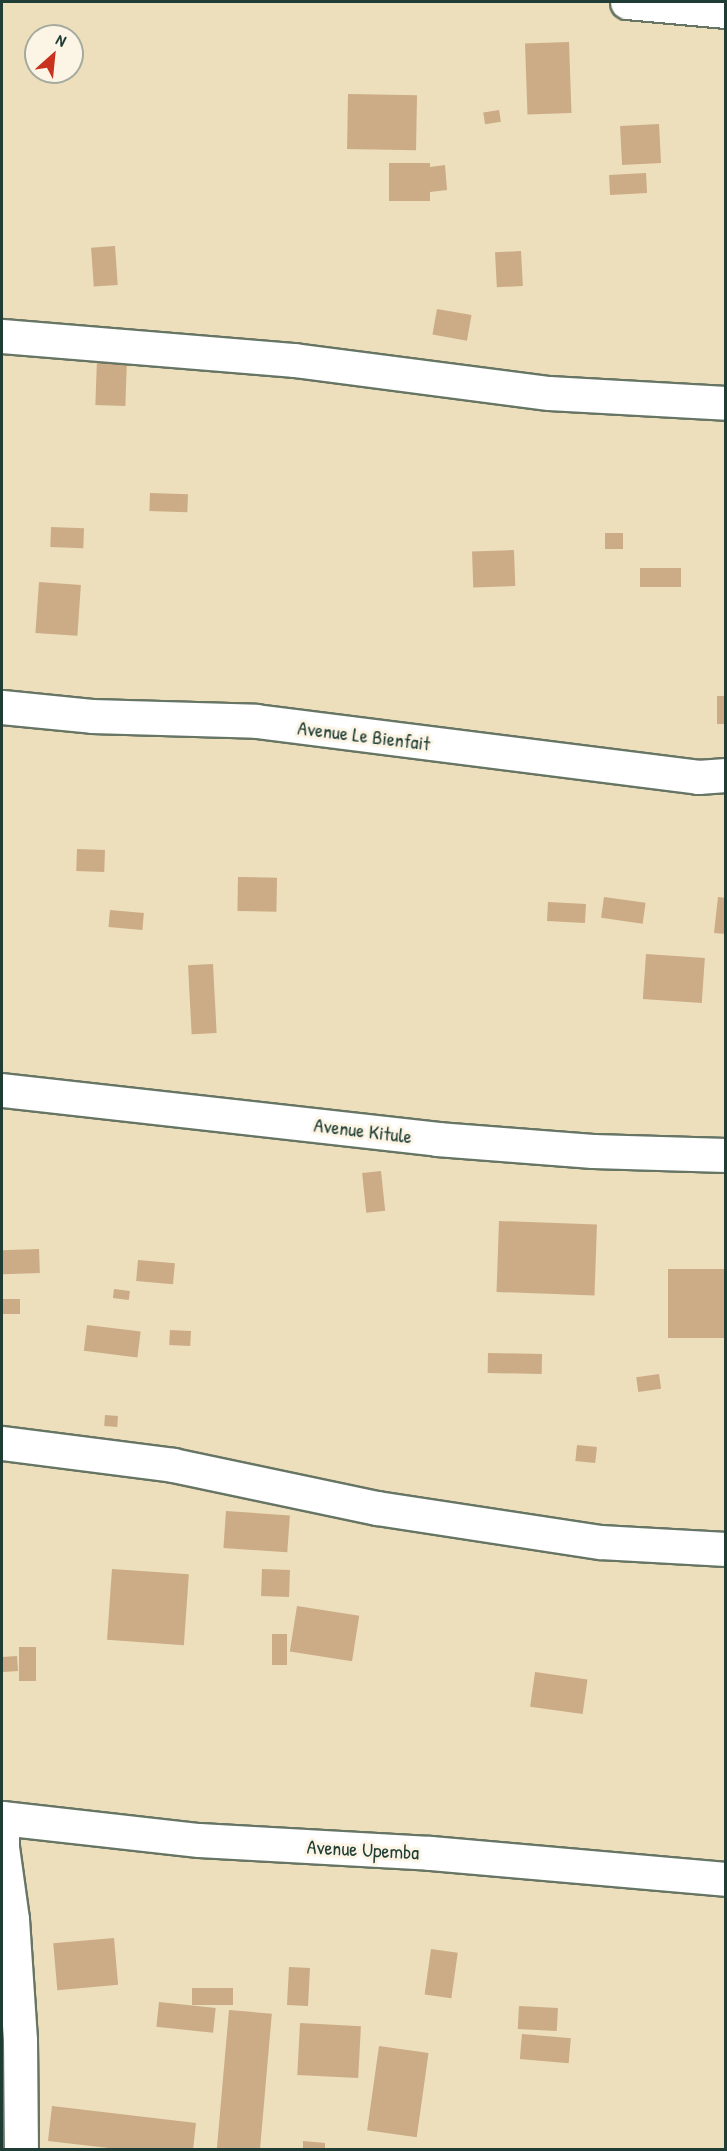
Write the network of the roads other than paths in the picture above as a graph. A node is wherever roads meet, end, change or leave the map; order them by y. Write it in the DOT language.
graph roads {
  1 [pos="627,2"];
  2 [pos="726,11"];
  3 [pos="2,336"];
  4 [pos="726,403"];
  5 [pos="2,707"];
  6 [pos="726,776"];
  7 [pos="2,1090"];
  8 [pos="726,1155"];
  9 [pos="2,1443"];
  10 [pos="726,1549"];
  11 [pos="2,1818"];
  12 [pos="726,1880"];
  13 [pos="21,2150"];
  1 -- 2 [label="street"];
  3 -- 4 [label="street"];
  5 -- 6 [label="street, Avenue Le Bienfait"];
  7 -- 8 [label="street, Avenue Kitule"];
  9 -- 10 [label="street"];
  11 -- 12 [label="street, Avenue Upemba"];
  11 -- 13 [label="street"];
}
